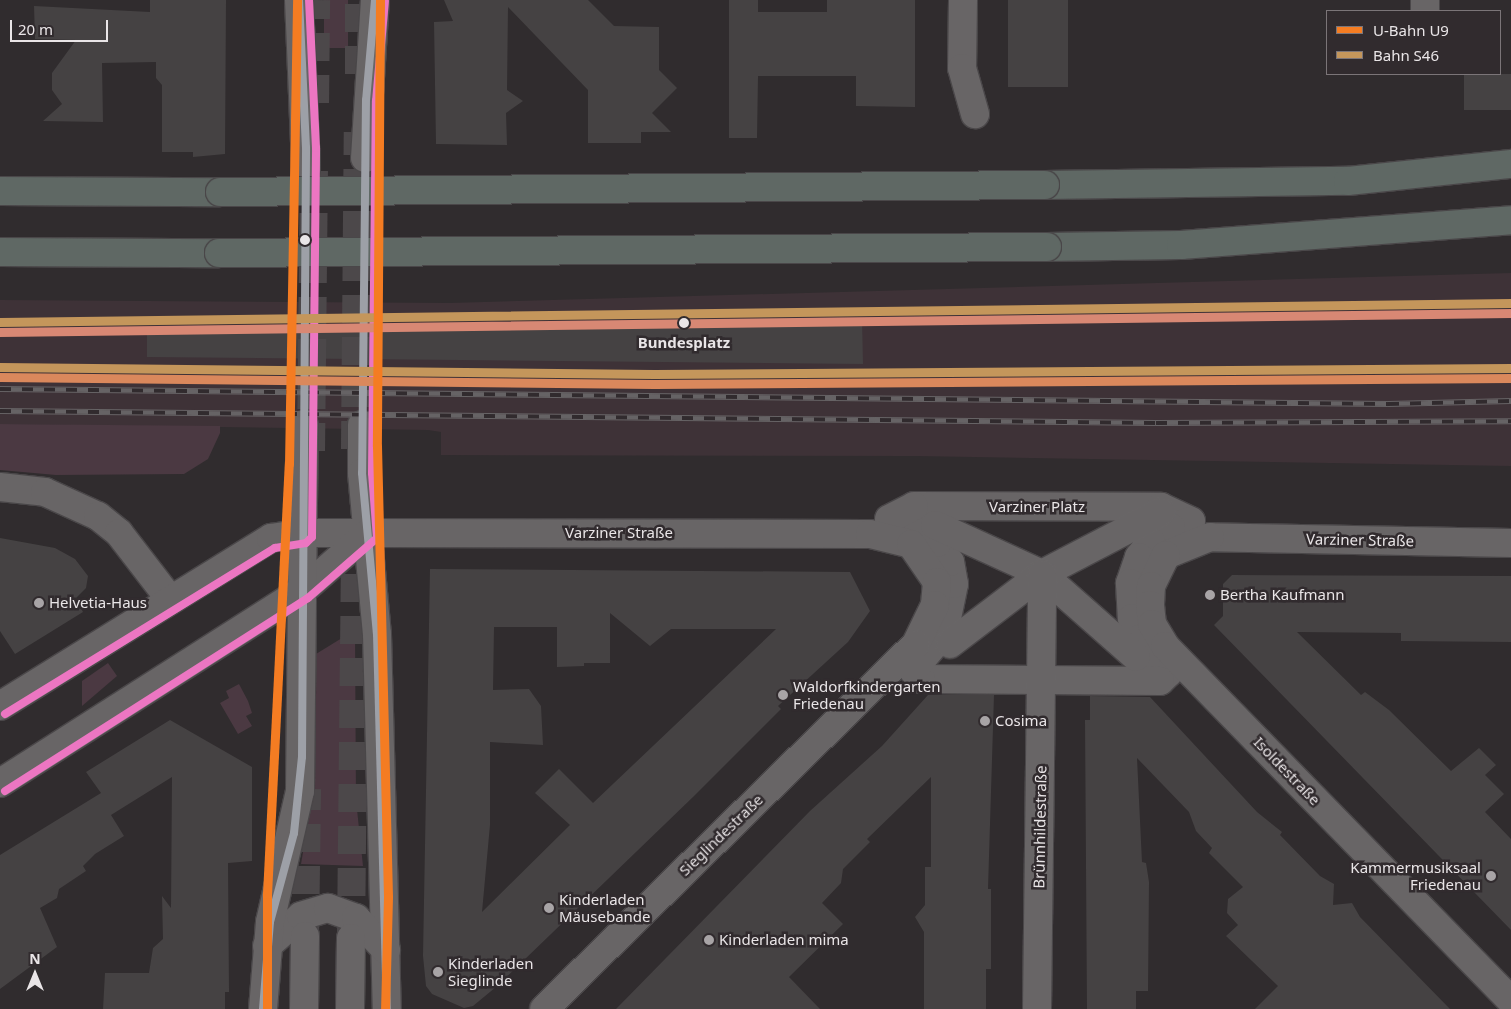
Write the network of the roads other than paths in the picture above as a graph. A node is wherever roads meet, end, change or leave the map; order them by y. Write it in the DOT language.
graph roads {
  1 [pos="299,0"];
  2 [pos="376,0"];
  3 [pos="963,0"];
  4 [pos="975,114"];
  5 [pos="365,158"];
  6 [pos="1511,164"];
  7 [pos="306,168"];
  8 [pos="0,191"];
  9 [pos="1511,220"];
  10 [pos="0,252"];
  11 [pos="304,425"];
  12 [pos="362,426"];
  13 [pos="0,487"];
  14 [pos="909,509"];
  15 [pos="1163,510"];
  16 [pos="935,525"];
  17 [pos="303,533"];
  18 [pos="368,533"];
  19 [pos="1210,537"];
  20 [pos="1511,543"];
  21 [pos="1042,574"];
  22 [pos="303,590"];
  23 [pos="169,598"];
  24 [pos="926,660"];
  25 [pos="1148,664"];
  26 [pos="1052,666"];
  27 [pos="0,706"];
  28 [pos="0,783"];
  29 [pos="305,936"];
  30 [pos="351,938"];
  31 [pos="267,946"];
  32 [pos="386,950"];
  33 [pos="1511,1000"];
  34 [pos="263,1009"];
  35 [pos="304,1009"];
  36 [pos="350,1009"];
  37 [pos="387,1009"];
  38 [pos="544,1009"];
  39 [pos="1037,1009"];
  1 -- 7 [label="street"];
  2 -- 5 [label="street"];
  3 -- 4 [label="street"];
  6 -- 8 [label="highway, bridge"];
  9 -- 10 [label="highway, bridge"];
  11 -- 17 [label="street"];
  12 -- 18 [label="street"];
  13 -- 23 [label="street"];
  14 -- 15 [label="street, Varziner Platz"];
  14 -- 16 [label="street"];
  14 -- 24 [label="street"];
  15 -- 21 [label="street"];
  15 -- 25 [label="street, Varziner Platz"];
  16 -- 21 [label="street"];
  16 -- 24 [label="street"];
  17 -- 18 [label="street, Varziner Straße"];
  17 -- 22 [label="street"];
  17 -- 23 [label="street, Varziner Straße"];
  18 -- 22 [label="street"];
  18 -- 24 [label="street, Varziner Straße"];
  18 -- 32 [label="street"];
  19 -- 20 [label="street, Varziner Straße"];
  19 -- 33 [label="street, Isoldestraße"];
  21 -- 24 [label="street"];
  21 -- 25 [label="street"];
  21 -- 26 [label="street"];
  22 -- 28 [label="street"];
  22 -- 31 [label="street"];
  23 -- 27 [label="street, Varziner Straße"];
  24 -- 26 [label="street"];
  24 -- 38 [label="street, Sieglindestraße"];
  25 -- 26 [label="street"];
  26 -- 39 [label="street, Brünnhildestraße"];
  29 -- 35 [label="street"];
  30 -- 36 [label="street"];
  31 -- 32 [label="street"];
  31 -- 34 [label="street"];
  32 -- 37 [label="street"];
}
